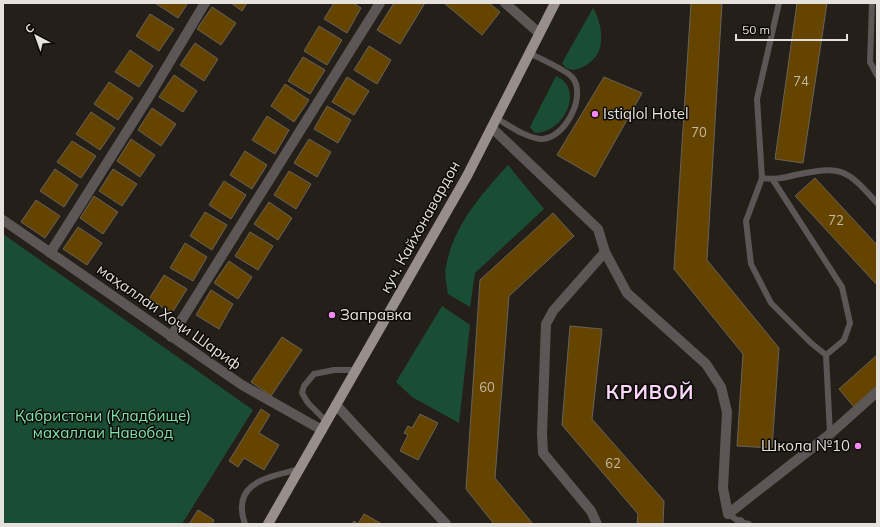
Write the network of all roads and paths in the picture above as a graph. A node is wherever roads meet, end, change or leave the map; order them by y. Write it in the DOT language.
graph roads {
  1 [pos="205,3"];
  2 [pos="380,3"];
  3 [pos="505,3"];
  4 [pos="554,3"];
  5 [pos="779,3"];
  6 [pos="872,3"];
  7 [pos="539,33"];
  8 [pos="529,53"];
  9 [pos="877,75"];
  10 [pos="496,118"];
  11 [pos="492,128"];
  12 [pos="762,178"];
  13 [pos="773,180"];
  14 [pos="877,203"];
  15 [pos="3,220"];
  16 [pos="606,252"];
  17 [pos="50,253"];
  18 [pos="172,337"];
  19 [pos="826,355"];
  20 [pos="357,370"];
  21 [pos="877,392"];
  22 [pos="336,405"];
  23 [pos="325,426"];
  24 [pos="830,434"];
  25 [pos="300,469"];
  26 [pos="728,514"];
  27 [pos="743,523"];
  28 [pos="245,524"];
  29 [pos="268,524"];
  30 [pos="446,524"];
  31 [pos="597,524"];
  1 -- 17 [label="street"];
  2 -- 18 [label="street"];
  3 -- 7 [label="street"];
  4 -- 7 [label="main road, куч. Кайхонавардон"];
  5 -- 12 [label="lane"];
  6 -- 9 [label="lane"];
  7 -- 8 [label="main road, куч. Кайхонавардон"];
  8 -- 10 [label="main road, куч. Кайхонавардон"];
  8 -- 10 [label="lane"];
  10 -- 11 [label="main road, куч. Кайхонавардон"];
  11 -- 16 [label="street"];
  11 -- 20 [label="main road, куч. Кайхонавардон"];
  12 -- 13 [label="lane"];
  12 -- 19 [label="lane"];
  13 -- 14 [label="lane"];
  13 -- 19 [label="lane"];
  15 -- 17 [label="street, маҳаллаи Хоҷи Шариф"];
  16 -- 26 [label="street"];
  16 -- 31 [label="street"];
  17 -- 18 [label="street, маҳаллаи Хоҷи Шариф"];
  18 -- 23 [label="street, маҳаллаи Хоҷи Шариф"];
  19 -- 24 [label="lane"];
  20 -- 22 [label="main road, куч. Кайхонавардон"];
  20 -- 23 [label="lane"];
  21 -- 24 [label="street"];
  22 -- 23 [label="main road, куч. Кайхонавардон"];
  22 -- 30 [label="street"];
  23 -- 25 [label="main road, куч. Кайхонавардон"];
  24 -- 26 [label="street"];
  25 -- 28 [label="lane"];
  25 -- 29 [label="main road, куч. Кайхонавардон"];
  26 -- 27 [label="lane"];
}
